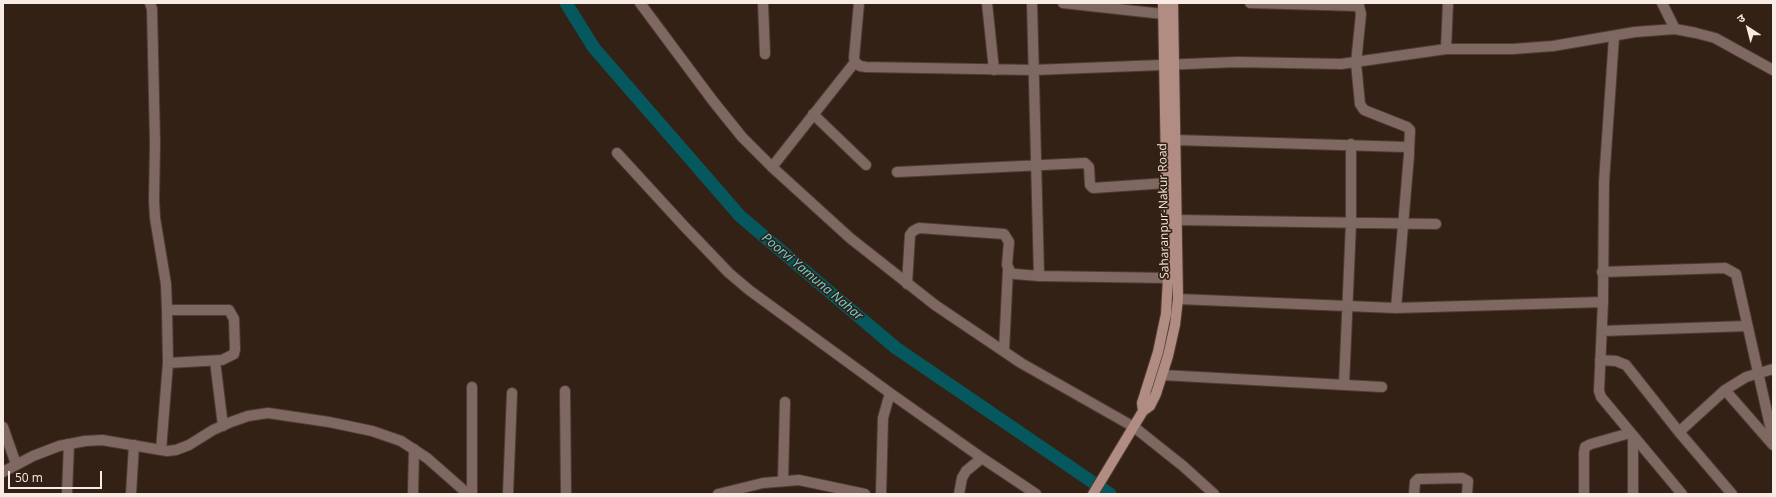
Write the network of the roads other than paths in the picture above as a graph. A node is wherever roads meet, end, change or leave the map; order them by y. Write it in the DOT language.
graph roads {
  1 [pos="150,3"];
  2 [pos="640,3"];
  3 [pos="763,3"];
  4 [pos="859,3"];
  5 [pos="987,3"];
  6 [pos="1032,3"];
  7 [pos="1063,3"];
  8 [pos="1163,3"];
  9 [pos="1173,3"];
  10 [pos="1250,3"];
  11 [pos="1448,3"];
  12 [pos="1662,3"];
  13 [pos="1163,14"];
  14 [pos="1675,29"];
  15 [pos="1614,37"];
  16 [pos="1446,49"];
  17 [pos="765,54"];
  18 [pos="855,62"];
  19 [pos="1356,63"];
  20 [pos="1163,65"];
  21 [pos="1173,65"];
  22 [pos="994,70"];
  23 [pos="1034,70"];
  24 [pos="1773,70"];
  25 [pos="814,114"];
  26 [pos="1175,140"];
  27 [pos="1351,144"];
  28 [pos="1409,150"];
  29 [pos="617,153"];
  30 [pos="866,165"];
  31 [pos="1036,165"];
  32 [pos="772,167"];
  33 [pos="897,172"];
  34 [pos="1167,183"];
  35 [pos="1177,220"];
  36 [pos="1351,223"];
  37 [pos="1403,224"];
  38 [pos="1436,224"];
  39 [pos="1008,269"];
  40 [pos="1602,272"];
  41 [pos="1039,276"];
  42 [pos="1168,278"];
  43 [pos="907,284"];
  44 [pos="1178,299"];
  45 [pos="1603,302"];
  46 [pos="1347,307"];
  47 [pos="1396,308"];
  48 [pos="167,310"];
  49 [pos="1747,326"];
  50 [pos="1602,331"];
  51 [pos="1004,351"];
  52 [pos="1600,360"];
  53 [pos="215,361"];
  54 [pos="168,363"];
  55 [pos="1773,369"];
  56 [pos="1758,373"];
  57 [pos="1162,375"];
  58 [pos="1344,385"];
  59 [pos="472,387"];
  60 [pos="1382,387"];
  61 [pos="1725,390"];
  62 [pos="565,391"];
  63 [pos="512,393"];
  64 [pos="890,393"];
  65 [pos="785,402"];
  66 [pos="1143,411"];
  67 [pos="223,426"];
  68 [pos="3,427"];
  69 [pos="1134,427"];
  70 [pos="1678,432"];
  71 [pos="1631,434"];
  72 [pos="1773,439"];
  73 [pos="69,444"];
  74 [pos="134,445"];
  75 [pos="1773,445"];
  76 [pos="414,449"];
  77 [pos="161,450"];
  78 [pos="982,458"];
  79 [pos="16,464"];
  80 [pos="3,472"];
  81 [pos="783,480"];
  82 [pos="67,494"];
  83 [pos="131,494"];
  84 [pos="413,494"];
  85 [pos="468,494"];
  86 [pos="472,494"];
  87 [pos="508,494"];
  88 [pos="566,494"];
  89 [pos="718,494"];
  90 [pos="863,494"];
  91 [pos="881,494"];
  92 [pos="959,494"];
  93 [pos="1036,494"];
  94 [pos="1092,494"];
  95 [pos="1214,494"];
  96 [pos="1414,494"];
  97 [pos="1468,494"];
  98 [pos="1584,494"];
  99 [pos="1633,494"];
  100 [pos="1682,494"];
  101 [pos="1732,494"];
  1 -- 48 [label="street"];
  2 -- 32 [label="street"];
  3 -- 17 [label="street"];
  4 -- 18 [label="street"];
  5 -- 22 [label="street"];
  6 -- 23 [label="street"];
  7 -- 13 [label="street"];
  8 -- 13 [label="main road, Saharanpur-Nakur Road"];
  9 -- 21 [label="main road, Saharanpur-Nakur Road"];
  10 -- 19 [label="street"];
  11 -- 16 [label="street"];
  12 -- 14 [label="street"];
  13 -- 20 [label="main road, Saharanpur-Nakur Road"];
  14 -- 15 [label="street"];
  14 -- 24 [label="street"];
  15 -- 16 [label="street"];
  15 -- 40 [label="street"];
  16 -- 19 [label="street"];
  18 -- 22 [label="street"];
  18 -- 25 [label="street"];
  19 -- 21 [label="street"];
  19 -- 28 [label="street"];
  20 -- 21 [label="street"];
  20 -- 23 [label="street"];
  20 -- 34 [label="main road, Saharanpur-Nakur Road"];
  21 -- 26 [label="main road, Saharanpur-Nakur Road"];
  22 -- 23 [label="street"];
  23 -- 31 [label="street"];
  25 -- 30 [label="street"];
  25 -- 32 [label="street"];
  26 -- 27 [label="street"];
  26 -- 35 [label="main road, Saharanpur-Nakur Road"];
  27 -- 28 [label="street"];
  27 -- 36 [label="street"];
  28 -- 37 [label="street"];
  29 -- 64 [label="street"];
  31 -- 33 [label="street"];
  31 -- 34 [label="street"];
  31 -- 41 [label="street"];
  32 -- 43 [label="street"];
  34 -- 42 [label="main road, Saharanpur-Nakur Road"];
  35 -- 36 [label="street"];
  35 -- 44 [label="main road, Saharanpur-Nakur Road"];
  36 -- 37 [label="street"];
  36 -- 46 [label="street"];
  37 -- 38 [label="street"];
  37 -- 47 [label="street"];
  39 -- 41 [label="street"];
  39 -- 43 [label="street"];
  39 -- 51 [label="street"];
  40 -- 45 [label="street"];
  40 -- 49 [label="street"];
  41 -- 42 [label="street"];
  42 -- 66 [label="main road, Saharanpur-Nakur Road"];
  43 -- 51 [label="street"];
  44 -- 46 [label="street"];
  44 -- 57 [label="main road, Saharanpur-Nakur Road"];
  45 -- 47 [label="street"];
  45 -- 50 [label="street"];
  46 -- 47 [label="street"];
  46 -- 58 [label="street"];
  48 -- 53 [label="street"];
  48 -- 54 [label="street"];
  49 -- 50 [label="street"];
  49 -- 56 [label="street"];
  50 -- 52 [label="street"];
  51 -- 69 [label="street"];
  52 -- 70 [label="street"];
  52 -- 71 [label="street"];
  53 -- 54 [label="street"];
  53 -- 67 [label="street"];
  54 -- 77 [label="street"];
  55 -- 56 [label="street"];
  56 -- 61 [label="street"];
  56 -- 72 [label="street"];
  57 -- 58 [label="street"];
  57 -- 66 [label="main road, Saharanpur-Nakur Road"];
  58 -- 60 [label="street"];
  59 -- 86 [label="street"];
  61 -- 70 [label="street"];
  61 -- 75 [label="street"];
  62 -- 88 [label="street"];
  63 -- 87 [label="street"];
  64 -- 78 [label="street"];
  64 -- 91 [label="street"];
  65 -- 81 [label="street"];
  66 -- 69 [label="main road, Saharanpur-Nakur Road"];
  67 -- 76 [label="street"];
  67 -- 77 [label="street"];
  68 -- 79 [label="street"];
  69 -- 94 [label="main road, Saharanpur-Nakur Road"];
  69 -- 95 [label="street"];
  70 -- 101 [label="street"];
  71 -- 98 [label="street"];
  71 -- 99 [label="street"];
  71 -- 100 [label="street"];
  73 -- 74 [label="street"];
  73 -- 79 [label="street"];
  73 -- 82 [label="street"];
  74 -- 77 [label="street"];
  74 -- 83 [label="street"];
  76 -- 84 [label="street"];
  76 -- 85 [label="street"];
  78 -- 92 [label="street"];
  78 -- 93 [label="street"];
  79 -- 80 [label="street"];
  81 -- 89 [label="street"];
  81 -- 90 [label="street"];
  96 -- 97 [label="street"];
}
